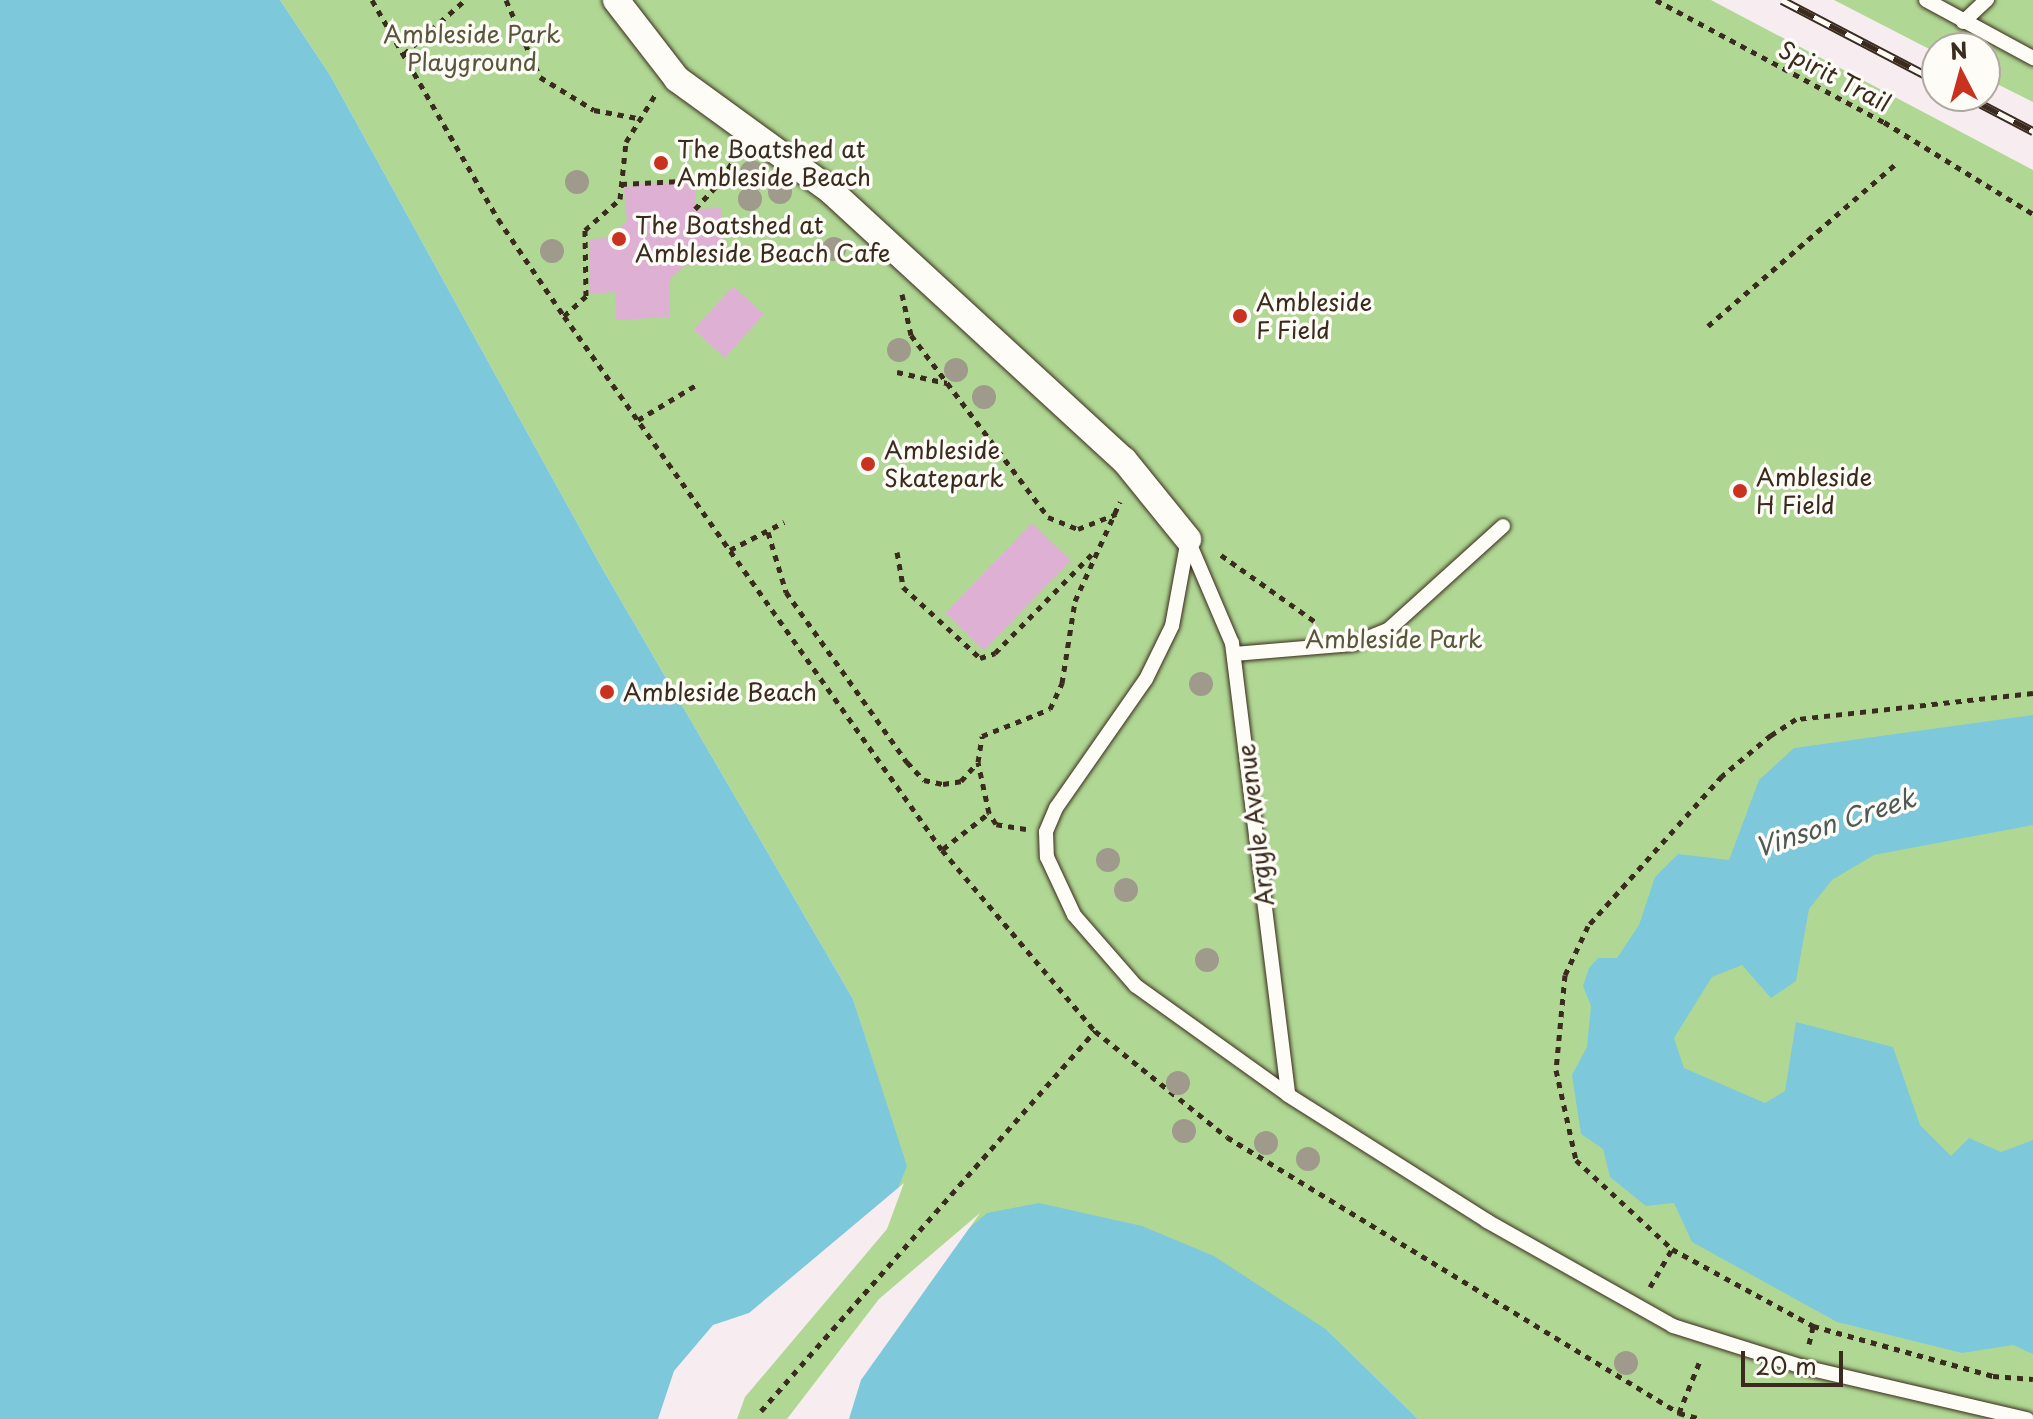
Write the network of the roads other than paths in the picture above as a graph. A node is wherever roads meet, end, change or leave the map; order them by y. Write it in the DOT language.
graph roads {
  1 [pos="616,0"];
  2 [pos="1926,0"];
  3 [pos="1987,0"];
  4 [pos="1963,22"];
  5 [pos="2033,58"];
  6 [pos="1503,526"];
  7 [pos="1188,539"];
  8 [pos="1234,654"];
  9 [pos="1288,1095"];
  10 [pos="2027,1419"];
  1 -- 7 [label="street, Argyle Avenue"];
  2 -- 4 [label="lane"];
  3 -- 4 [label="lane"];
  4 -- 5 [label="lane"];
  6 -- 8 [label="lane"];
  7 -- 8 [label="lane, Argyle Avenue"];
  7 -- 9 [label="lane"];
  8 -- 9 [label="lane, Argyle Avenue"];
  9 -- 10 [label="lane"];
}
